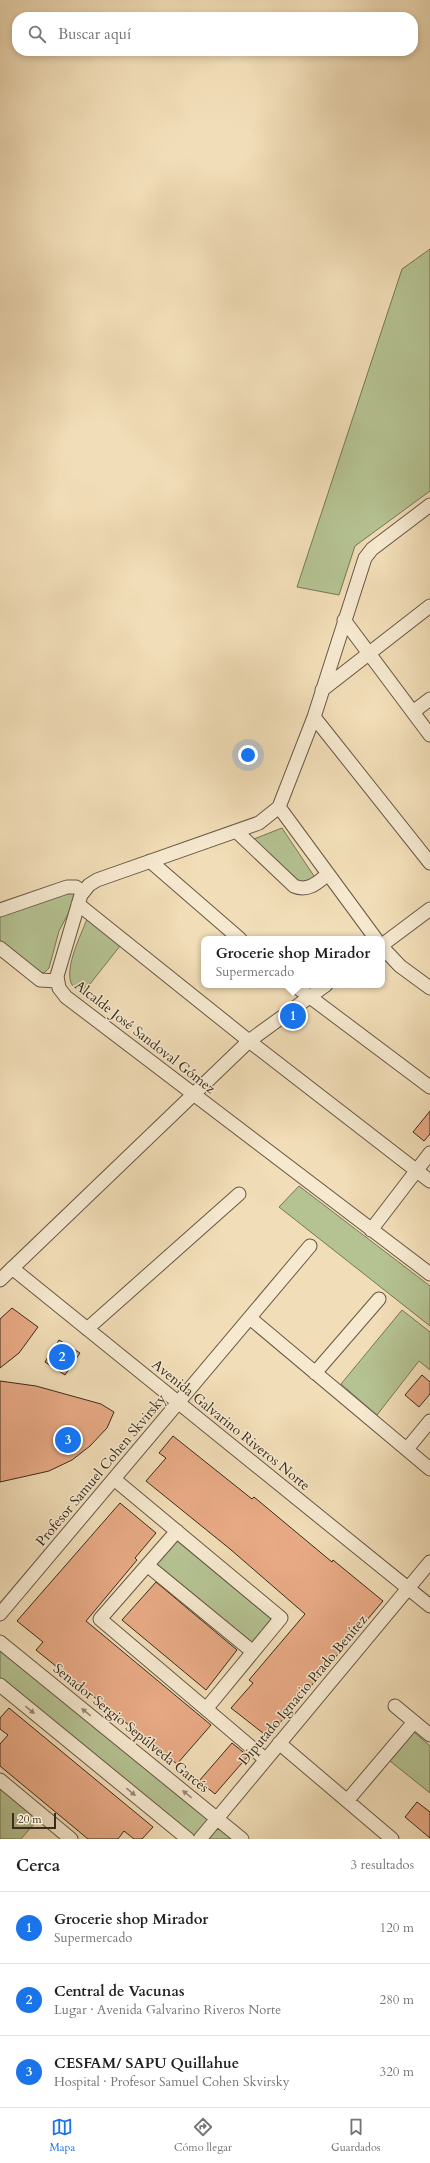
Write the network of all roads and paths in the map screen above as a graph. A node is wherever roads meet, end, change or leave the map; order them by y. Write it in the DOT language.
graph roads {
  1 [pos="430,505"];
  2 [pos="430,606"];
  3 [pos="344,620"];
  4 [pos="369,653"];
  5 [pos="322,690"];
  6 [pos="430,699"];
  7 [pos="413,712"];
  8 [pos="314,717"];
  9 [pos="430,735"];
  10 [pos="279,807"];
  11 [pos="236,831"];
  12 [pos="150,861"];
  13 [pos="430,863"];
  14 [pos="328,874"];
  15 [pos="81,898"];
  16 [pos="430,909"];
  17 [pos="0,910"];
  18 [pos="237,936"];
  19 [pos="374,936"];
  20 [pos="385,944"];
  21 [pos="0,948"];
  22 [pos="385,949"];
  23 [pos="57,981"];
  24 [pos="297,988"];
  25 [pos="322,988"];
  26 [pos="430,988"];
  27 [pos="308,998"];
  28 [pos="249,1041"];
  29 [pos="430,1087"];
  30 [pos="192,1094"];
  31 [pos="430,1153"];
  32 [pos="417,1171"];
  33 [pos="430,1181"];
  34 [pos="239,1194"];
  35 [pos="371,1230"];
  36 [pos="310,1246"];
  37 [pos="12,1268"];
  38 [pos="430,1274"];
  39 [pos="0,1280"];
  40 [pos="379,1299"];
  41 [pos="250,1318"];
  42 [pos="87,1329"];
  43 [pos="315,1373"];
  44 [pos="178,1403"];
  45 [pos="430,1421"];
  46 [pos="407,1449"];
  47 [pos="430,1469"];
  48 [pos="114,1480"];
  49 [pos="177,1531"];
  50 [pos="430,1562"];
  51 [pos="147,1565"];
  52 [pos="409,1588"];
  53 [pos="4,1600"];
  54 [pos="430,1606"];
  55 [pos="0,1614"];
  56 [pos="0,1642"];
  57 [pos="253,1652"];
  58 [pos="0,1685"];
  59 [pos="395,1706"];
  60 [pos="206,1709"];
  61 [pos="414,1722"];
  62 [pos="430,1735"];
  63 [pos="279,1743"];
  64 [pos="265,1759"];
  65 [pos="0,1780"];
  66 [pos="347,1801"];
  67 [pos="217,1819"];
  68 [pos="71,1839"];
  69 [pos="188,1839"];
  70 [pos="200,1839"];
  71 [pos="242,1839"];
  72 [pos="392,1839"];
  1 -- 3 [label="street"];
  2 -- 4 [label="street"];
  3 -- 4 [label="street"];
  3 -- 5 [label="street"];
  4 -- 5 [label="street"];
  4 -- 7 [label="street"];
  5 -- 8 [label="street"];
  6 -- 7 [label="street"];
  7 -- 9 [label="street"];
  8 -- 10 [label="street"];
  8 -- 13 [label="street"];
  10 -- 11 [label="street"];
  10 -- 14 [label="street"];
  11 -- 12 [label="street"];
  11 -- 14 [label="street"];
  12 -- 15 [label="street"];
  12 -- 18 [label="street"];
  14 -- 19 [label="street"];
  15 -- 17 [label="street"];
  15 -- 23 [label="street, Alcalde José Sandoval Gómez"];
  15 -- 28 [label="street"];
  16 -- 20 [label="street"];
  21 -- 23 [label="street"];
  22 -- 26 [label="street"];
  23 -- 30 [label="street, Alcalde José Sandoval Gómez"];
  24 -- 27 [label="street"];
  25 -- 27 [label="street"];
  27 -- 28 [label="street"];
  27 -- 29 [label="street"];
  28 -- 30 [label="street"];
  28 -- 32 [label="street"];
  30 -- 35 [label="street, Alcalde José Sandoval Gómez"];
  30 -- 37 [label="street"];
  31 -- 32 [label="street"];
  32 -- 33 [label="street"];
  32 -- 35 [label="street"];
  34 -- 42 [label="street"];
  35 -- 38 [label="street, Alcalde José Sandoval Gómez"];
  36 -- 41 [label="street, Profesor Samuel Cohen Skvirsky"];
  37 -- 39 [label="street"];
  37 -- 42 [label="street, Avenida Galvarino Riveros Norte"];
  40 -- 43 [label="street"];
  41 -- 43 [label="street"];
  41 -- 44 [label="street, Profesor Samuel Cohen Skvirsky"];
  42 -- 44 [label="street, Avenida Galvarino Riveros Norte"];
  43 -- 46 [label="street"];
  44 -- 48 [label="street, Profesor Samuel Cohen Skvirsky"];
  44 -- 52 [label="street, Avenida Galvarino Riveros Norte"];
  45 -- 46 [label="street"];
  46 -- 47 [label="street"];
  48 -- 49 [label="street"];
  48 -- 53 [label="street, Profesor Samuel Cohen Skvirsky"];
  49 -- 51 [label="street"];
  49 -- 57 [label="street"];
  50 -- 52 [label="street, Diputado Ignacio Prado Benítez"];
  51 -- 57 [label="street"];
  51 -- 60 [label="street"];
  52 -- 54 [label="street, Avenida Galvarino Riveros Norte"];
  52 -- 63 [label="street, Diputado Ignacio Prado Benítez"];
  53 -- 55 [label="street, Profesor Samuel Cohen Skvirsky"];
  67 -- 56 [label="street, Senador Sergio Sepúlveda Garcés, one-way"];
  57 -- 60 [label="street"];
  58 -- 69 [label="street, one-way"];
  59 -- 61 [label="street"];
  60 -- 64 [label="street"];
  61 -- 62 [label="street"];
  61 -- 66 [label="street"];
  63 -- 64 [label="street, Diputado Ignacio Prado Benítez"];
  63 -- 66 [label="street"];
  64 -- 67 [label="street, Diputado Ignacio Prado Benítez"];
  65 -- 68 [label="street"];
  66 -- 72 [label="street"];
  67 -- 70 [label="street, Diputado Ignacio Prado Benítez"];
  67 -- 71 [label="street, Senador Sergio Sepúlveda Garcés"];
}
